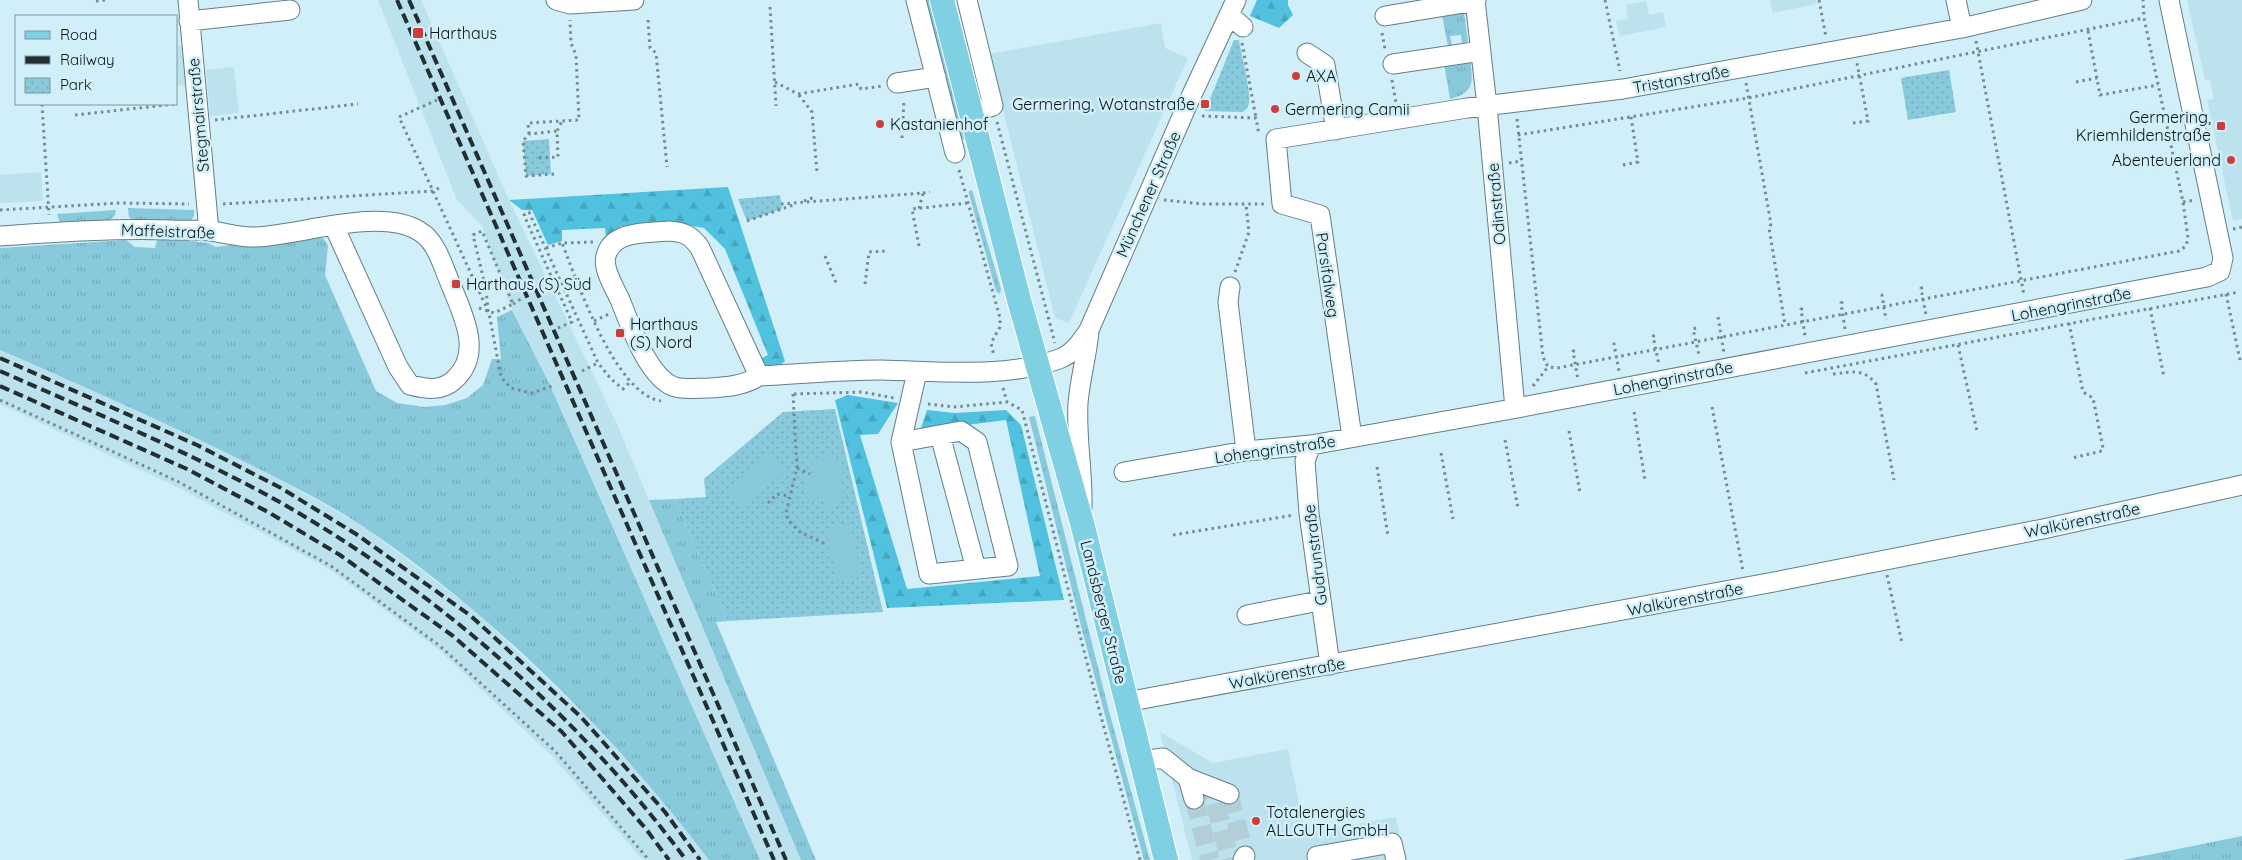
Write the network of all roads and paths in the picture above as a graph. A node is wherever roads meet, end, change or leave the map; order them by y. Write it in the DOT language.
graph roads {
  1 [pos="105,0"];
  2 [pos="188,0"];
  3 [pos="634,0"];
  4 [pos="916,0"];
  5 [pos="942,0"];
  6 [pos="967,0"];
  7 [pos="1605,0"];
  8 [pos="1820,0"];
  9 [pos="1956,0"];
  10 [pos="2082,0"];
  11 [pos="2143,0"];
  12 [pos="2169,0"];
  13 [pos="96,1"];
  14 [pos="1476,1"];
  15 [pos="563,2"];
  16 [pos="770,7"];
  17 [pos="290,10"];
  18 [pos="1236,16"];
  19 [pos="1385,16"];
  20 [pos="2144,18"];
  21 [pos="648,20"];
  22 [pos="189,21"];
  23 [pos="1967,27"];
  24 [pos="2088,31"];
  25 [pos="1854,48"];
  26 [pos="1481,51"];
  27 [pos="1829,52"];
  28 [pos="1978,52"];
  29 [pos="1307,53"];
  30 [pos="1393,64"];
  31 [pos="1744,68"];
  32 [pos="936,77"];
  33 [pos="1859,77"];
  34 [pos="2097,78"];
  35 [pos="775,82"];
  36 [pos="900,82"];
  37 [pos="2076,82"];
  38 [pos="2158,85"];
  39 [pos="861,89"];
  40 [pos="1623,89"];
  41 [pos="798,94"];
  42 [pos="1748,98"];
  43 [pos="437,100"];
  44 [pos="358,104"];
  45 [pos="1515,104"];
  46 [pos="42,105"];
  47 [pos="166,105"];
  48 [pos="776,106"];
  49 [pos="1488,106"];
  50 [pos="982,109"];
  51 [pos="1184,112"];
  52 [pos="75,115"];
  53 [pos="1631,117"];
  54 [pos="1256,118"];
  55 [pos="198,121"];
  56 [pos="562,121"];
  57 [pos="1853,124"];
  58 [pos="1336,130"];
  59 [pos="557,131"];
  60 [pos="529,134"];
  61 [pos="1518,135"];
  62 [pos="902,138"];
  63 [pos="1276,139"];
  64 [pos="980,148"];
  65 [pos="952,153"];
  66 [pos="539,158"];
  67 [pos="1623,165"];
  68 [pos="667,167"];
  69 [pos="817,173"];
  70 [pos="554,174"];
  71 [pos="439,188"];
  72 [pos="433,191"];
  73 [pos="922,192"];
  74 [pos="930,192"];
  75 [pos="815,197"];
  76 [pos="1146,198"];
  77 [pos="967,202"];
  78 [pos="799,203"];
  79 [pos="781,204"];
  80 [pos="206,205"];
  81 [pos="48,206"];
  82 [pos="919,208"];
  83 [pos="0,210"];
  84 [pos="747,221"];
  85 [pos="334,226"];
  86 [pos="209,231"];
  87 [pos="50,233"];
  88 [pos="0,236"];
  89 [pos="562,243"];
  90 [pos="919,246"];
  91 [pos="546,248"];
  92 [pos="887,251"];
  93 [pos="606,256"];
  94 [pos="825,256"];
  95 [pos="2022,282"];
  96 [pos="578,284"];
  97 [pos="864,284"];
  98 [pos="837,285"];
  99 [pos="1230,287"];
  100 [pos="1923,288"];
  101 [pos="565,290"];
  102 [pos="541,291"];
  103 [pos="2226,294"];
  104 [pos="1883,295"];
  105 [pos="524,298"];
  106 [pos="1923,300"];
  107 [pos="1844,302"];
  108 [pos="513,304"];
  109 [pos="2065,305"];
  110 [pos="1045,306"];
  111 [pos="1884,308"];
  112 [pos="2150,308"];
  113 [pos="1803,309"];
  114 [pos="2028,312"];
  115 [pos="488,313"];
  116 [pos="1843,315"];
  117 [pos="1718,316"];
  118 [pos="1000,318"];
  119 [pos="1803,322"];
  120 [pos="1785,326"];
  121 [pos="558,328"];
  122 [pos="1696,328"];
  123 [pos="1089,330"];
  124 [pos="1929,331"];
  125 [pos="1655,336"];
  126 [pos="1722,337"];
  127 [pos="1889,339"];
  128 [pos="1696,342"];
  129 [pos="1616,343"];
  130 [pos="1958,345"];
  131 [pos="1848,346"];
  132 [pos="1656,350"];
  133 [pos="1576,351"];
  134 [pos="1808,354"];
  135 [pos="1616,357"];
  136 [pos="2240,360"];
  137 [pos="598,364"];
  138 [pos="1575,364"];
  139 [pos="1037,365"];
  140 [pos="1727,368"];
  141 [pos="582,372"];
  142 [pos="917,372"];
  143 [pos="1702,372"];
  144 [pos="1833,374"];
  145 [pos="759,376"];
  146 [pos="2164,377"];
  147 [pos="1662,380"];
  148 [pos="630,383"];
  149 [pos="555,385"];
  150 [pos="1622,388"];
  151 [pos="783,394"];
  152 [pos="793,394"];
  153 [pos="1581,396"];
  154 [pos="0,400"];
  155 [pos="912,401"];
  156 [pos="665,402"];
  157 [pos="1712,407"];
  158 [pos="1515,408"];
  159 [pos="1634,412"];
  160 [pos="1977,431"];
  161 [pos="1569,432"];
  162 [pos="940,435"];
  163 [pos="1352,437"];
  164 [pos="1505,440"];
  165 [pos="901,442"];
  166 [pos="1311,445"];
  167 [pos="1246,451"];
  168 [pos="1441,453"];
  169 [pos="2072,458"];
  170 [pos="1377,467"];
  171 [pos="797,468"];
  172 [pos="1124,472"];
  173 [pos="810,474"];
  174 [pos="1645,480"];
  175 [pos="1894,480"];
  176 [pos="2242,485"];
  177 [pos="1580,493"];
  178 [pos="790,496"];
  179 [pos="768,503"];
  180 [pos="1518,508"];
  181 [pos="1309,513"];
  182 [pos="1453,519"];
  183 [pos="1082,523"];
  184 [pos="1173,535"];
  185 [pos="1388,536"];
  186 [pos="828,542"];
  187 [pos="1884,560"];
  188 [pos="976,569"];
  189 [pos="1746,587"];
  190 [pos="1319,601"];
  191 [pos="1247,614"];
  192 [pos="1902,642"];
  193 [pos="1330,666"];
  194 [pos="1126,702"];
  195 [pos="1141,761"];
  196 [pos="1188,778"];
  197 [pos="1229,794"];
  198 [pos="1194,799"];
  199 [pos="649,860"];
  200 [pos="1140,860"];
  201 [pos="1166,860"];
  202 [pos="1318,860"];
  203 [pos="1396,860"];
  1 -- 13 [label="path"];
  2 -- 22 [label="street, Stegmairstraße"];
  3 -- 15 [label="street"];
  4 -- 32 [label="street"];
  5 -- 50 [label="main road, Landsberger Straße"];
  6 -- 50 [label="street, Landsberger Straße"];
  7 -- 40 [label="path"];
  8 -- 27 [label="path"];
  9 -- 23 [label="street"];
  10 -- 23 [label="street, Tristanstraße"];
  11 -- 20 [label="path"];
  12 -- 109 [label="street, Lohengrinstraße"];
  14 -- 19 [label="street"];
  14 -- 26 [label="street, Odinstraße"];
  15 -- 56 [label="path"];
  16 -- 35 [label="path"];
  17 -- 22 [label="street"];
  18 -- 51 [label="street, Münchener Straße"];
  18 -- 54 [label="path"];
  20 -- 24 [label="path"];
  20 -- 38 [label="path"];
  21 -- 68 [label="path"];
  22 -- 55 [label="street, Stegmairstraße"];
  23 -- 25 [label="street, Tristanstraße"];
  23 -- 28 [label="path"];
  24 -- 28 [label="path"];
  24 -- 34 [label="path"];
  25 -- 27 [label="street, Tristanstraße"];
  25 -- 33 [label="path"];
  26 -- 30 [label="street"];
  26 -- 49 [label="street, Odinstraße"];
  27 -- 31 [label="street, Tristanstraße"];
  28 -- 33 [label="path"];
  28 -- 95 [label="path"];
  29 -- 58 [label="street"];
  31 -- 40 [label="street, Tristanstraße"];
  31 -- 42 [label="path"];
  32 -- 36 [label="street"];
  32 -- 65 [label="street"];
  33 -- 42 [label="path"];
  33 -- 57 [label="path"];
  34 -- 37 [label="path"];
  34 -- 38 [label="path"];
  35 -- 41 [label="path"];
  35 -- 48 [label="path"];
  36 -- 62 [label="path"];
  38 -- 95 [label="path"];
  39 -- 41 [label="path"];
  40 -- 45 [label="street, Tristanstraße"];
  41 -- 69 [label="path"];
  42 -- 53 [label="path"];
  42 -- 120 [label="path"];
  43 -- 72 [label="path"];
  44 -- 55 [label="path"];
  45 -- 49 [label="street, Tristanstraße"];
  45 -- 61 [label="path"];
  46 -- 81 [label="path"];
  47 -- 52 [label="path"];
  49 -- 58 [label="street, Tristanstraße"];
  49 -- 158 [label="street, Odinstraße"];
  50 -- 64 [label="main road, Landsberger Straße"];
  50 -- 110 [label="path"];
  51 -- 54 [label="path"];
  51 -- 76 [label="street, Münchener Straße"];
  53 -- 61 [label="path"];
  53 -- 67 [label="path"];
  54 -- 63 [label="path"];
  55 -- 80 [label="street, Stegmairstraße"];
  56 -- 59 [label="path"];
  56 -- 60 [label="path"];
  58 -- 63 [label="street, Tristanstraße"];
  59 -- 60 [label="path"];
  59 -- 66 [label="path"];
  60 -- 70 [label="path"];
  61 -- 138 [label="path"];
  63 -- 163 [label="street, Parsifalweg"];
  64 -- 65 [label="street"];
  64 -- 139 [label="main road, Landsberger Straße"];
  65 -- 77 [label="path"];
  71 -- 72 [label="path"];
  72 -- 80 [label="path"];
  72 -- 115 [label="path"];
  73 -- 74 [label="path"];
  73 -- 78 [label="path"];
  73 -- 82 [label="path"];
  75 -- 78 [label="path"];
  76 -- 99 [label="path"];
  76 -- 123 [label="street, Münchener Straße"];
  77 -- 82 [label="path"];
  77 -- 118 [label="path"];
  78 -- 79 [label="path"];
  78 -- 84 [label="path"];
  80 -- 81 [label="path"];
  80 -- 86 [label="street, Stegmairstraße"];
  81 -- 83 [label="path"];
  81 -- 87 [label="path"];
  82 -- 90 [label="path"];
  85 -- 85 [label="street, Maffeistraße"];
  85 -- 86 [label="street, Maffeistraße"];
  86 -- 87 [label="street, Maffeistraße"];
  87 -- 88 [label="street, Maffeistraße"];
  89 -- 91 [label="path"];
  89 -- 93 [label="path"];
  89 -- 96 [label="path"];
  91 -- 101 [label="path"];
  91 -- 102 [label="path"];
  92 -- 97 [label="path"];
  93 -- 145 [label="street"];
  93 -- 145 [label="street"];
  94 -- 98 [label="path"];
  95 -- 106 [label="path"];
  95 -- 114 [label="path"];
  96 -- 101 [label="path"];
  96 -- 148 [label="path"];
  99 -- 167 [label="street"];
  100 -- 106 [label="path"];
  101 -- 121 [label="path"];
  101 -- 137 [label="path"];
  103 -- 136 [label="path"];
  104 -- 111 [label="path"];
  105 -- 108 [label="path"];
  106 -- 111 [label="path"];
  106 -- 124 [label="path"];
  107 -- 116 [label="path"];
  108 -- 115 [label="path"];
  108 -- 115 [label="path"];
  109 -- 114 [label="street, Lohengrinstraße"];
  109 -- 169 [label="path"];
  111 -- 116 [label="path"];
  111 -- 127 [label="path"];
  112 -- 146 [label="path"];
  113 -- 119 [label="path"];
  114 -- 124 [label="street, Lohengrinstraße"];
  115 -- 149 [label="path"];
  116 -- 119 [label="path"];
  116 -- 131 [label="path"];
  117 -- 126 [label="path"];
  119 -- 120 [label="path"];
  119 -- 134 [label="path"];
  120 -- 126 [label="path"];
  122 -- 128 [label="path"];
  123 -- 139 [label="street, Münchener Straße"];
  123 -- 183 [label="street"];
  124 -- 127 [label="street, Lohengrinstraße"];
  125 -- 132 [label="path"];
  126 -- 128 [label="path"];
  126 -- 140 [label="path"];
  127 -- 131 [label="street, Lohengrinstraße"];
  128 -- 132 [label="path"];
  128 -- 143 [label="path"];
  129 -- 135 [label="path"];
  130 -- 160 [label="path"];
  131 -- 134 [label="street, Lohengrinstraße"];
  132 -- 135 [label="path"];
  132 -- 147 [label="path"];
  133 -- 138 [label="path"];
  134 -- 140 [label="street, Lohengrinstraße"];
  135 -- 138 [label="path"];
  135 -- 150 [label="path"];
  137 -- 141 [label="path"];
  137 -- 148 [label="path"];
  138 -- 153 [label="path"];
  139 -- 142 [label="street"];
  139 -- 183 [label="main road, Landsberger Straße"];
  140 -- 143 [label="street, Lohengrinstraße"];
  142 -- 145 [label="street"];
  142 -- 155 [label="street"];
  143 -- 147 [label="street, Lohengrinstraße"];
  144 -- 175 [label="path"];
  147 -- 150 [label="street, Lohengrinstraße"];
  148 -- 156 [label="path"];
  150 -- 153 [label="street, Lohengrinstraße"];
  151 -- 152 [label="path"];
  152 -- 155 [label="path"];
  152 -- 171 [label="path"];
  153 -- 158 [label="street, Lohengrinstraße"];
  154 -- 199 [label="path"];
  155 -- 165 [label="street"];
  155 -- 200 [label="path"];
  157 -- 189 [label="path"];
  158 -- 163 [label="street, Lohengrinstraße"];
  159 -- 174 [label="path"];
  161 -- 177 [label="path"];
  162 -- 165 [label="street"];
  162 -- 188 [label="street"];
  162 -- 188 [label="street"];
  163 -- 166 [label="street, Lohengrinstraße"];
  164 -- 180 [label="path"];
  165 -- 188 [label="street"];
  166 -- 167 [label="street, Lohengrinstraße"];
  166 -- 181 [label="street, Gudrunstraße"];
  167 -- 172 [label="street, Lohengrinstraße"];
  168 -- 182 [label="path"];
  170 -- 185 [label="path"];
  171 -- 173 [label="path"];
  171 -- 178 [label="path"];
  176 -- 187 [label="street, Walkürenstraße"];
  178 -- 179 [label="path"];
  178 -- 186 [label="path"];
  181 -- 184 [label="path"];
  181 -- 190 [label="street, Gudrunstraße"];
  183 -- 194 [label="main road, Landsberger Straße"];
  187 -- 189 [label="street, Walkürenstraße"];
  187 -- 192 [label="path"];
  189 -- 193 [label="street, Walkürenstraße"];
  190 -- 191 [label="street"];
  190 -- 193 [label="street, Gudrunstraße"];
  193 -- 194 [label="street, Walkürenstraße"];
  194 -- 195 [label="main road, Landsberger Straße"];
  195 -- 196 [label="street"];
  195 -- 201 [label="main road, Landsberger Straße"];
  196 -- 197 [label="street"];
  196 -- 198 [label="street"];
  202 -- 203 [label="street"];
}
